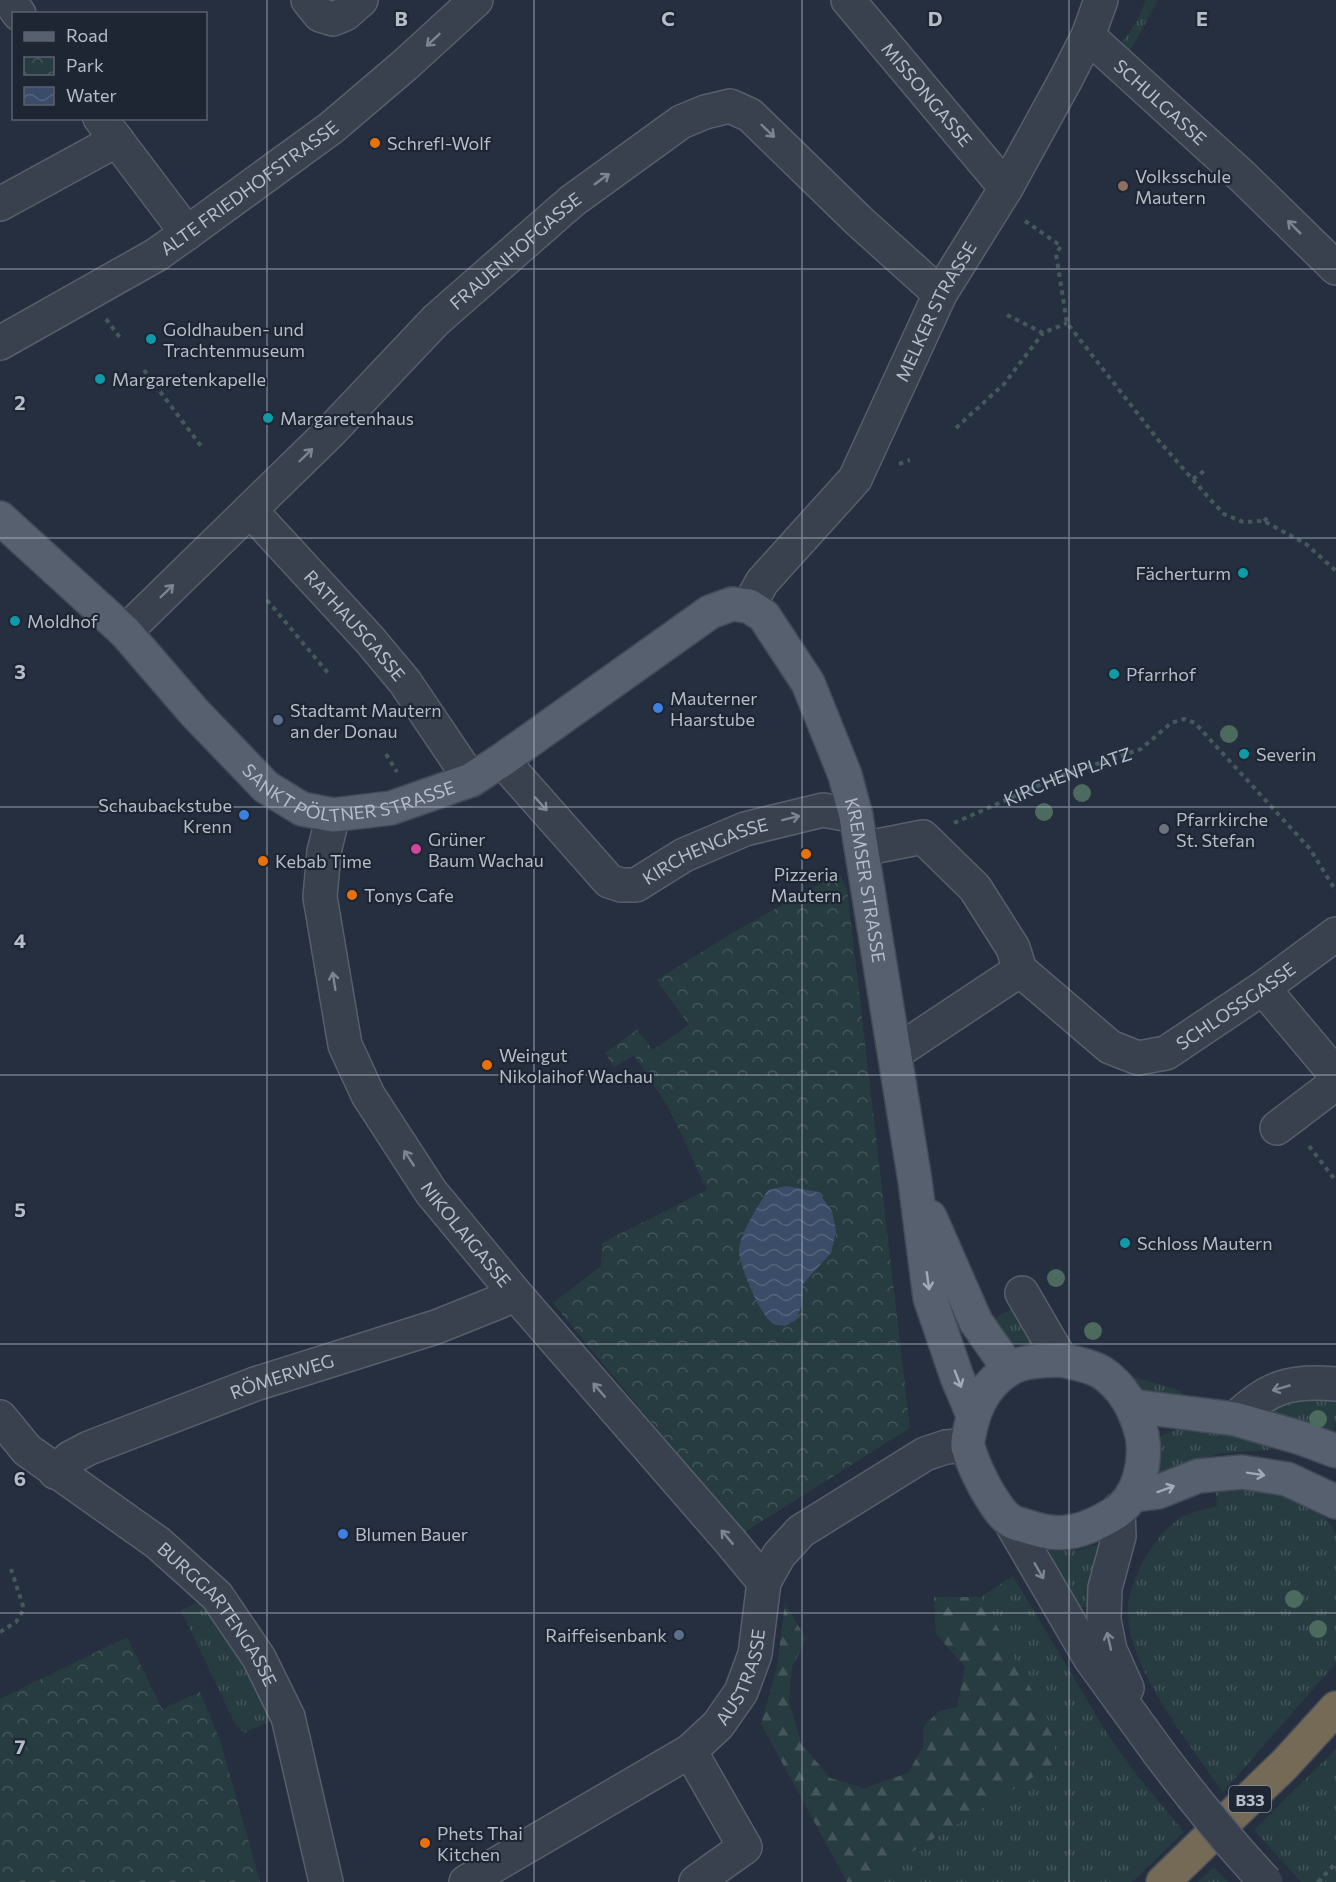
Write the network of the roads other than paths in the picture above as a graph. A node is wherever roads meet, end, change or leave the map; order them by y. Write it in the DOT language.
graph roads {
  1 [pos="308,0"];
  2 [pos="361,0"];
  3 [pos="476,0"];
  4 [pos="848,0"];
  5 [pos="1101,0"];
  6 [pos="1088,36"];
  7 [pos="109,130"];
  8 [pos="1013,202"];
  9 [pos="0,204"];
  10 [pos="187,233"];
  11 [pos="1336,268"];
  12 [pos="940,294"];
  13 [pos="0,344"];
  14 [pos="250,510"];
  15 [pos="0,518"];
  16 [pos="749,606"];
  17 [pos="125,632"];
  18 [pos="502,760"];
  19 [pos="471,780"];
  20 [pos="333,814"];
  21 [pos="856,816"];
  22 [pos="862,849"];
  23 [pos="1336,934"];
  24 [pos="1020,970"];
  25 [pos="1263,988"];
  26 [pos="895,1053"];
  27 [pos="1336,1075"];
  28 [pos="1336,1083"];
  29 [pos="1283,1123"];
  30 [pos="915,1181"];
  31 [pos="513,1291"];
  32 [pos="1022,1293"];
  33 [pos="1062,1360"];
  34 [pos="1009,1369"];
  35 [pos="1336,1384"];
  36 [pos="1132,1406"];
  37 [pos="0,1417"];
  38 [pos="1235,1419"];
  39 [pos="970,1430"];
  40 [pos="1336,1451"];
  41 [pos="55,1472"];
  42 [pos="1336,1502"];
  43 [pos="1125,1503"];
  44 [pos="1010,1521"];
  45 [pos="764,1582"];
  46 [pos="1336,1708"];
  47 [pos="1153,1744"];
  48 [pos="690,1751"];
  49 [pos="326,1882"];
  50 [pos="466,1882"];
  51 [pos="696,1882"];
  52 [pos="1163,1882"];
  53 [pos="1266,1882"];
  1 -- 2 [label="street"];
  3 -- 10 [label="street, ALTE FRIEDHOFSTRASSE, one-way"];
  4 -- 8 [label="street, MISSONGASSE"];
  5 -- 6 [label="street, MELKER STRASSE"];
  6 -- 8 [label="street, MELKER STRASSE"];
  11 -- 6 [label="street, SCHULGASSE, one-way"];
  7 -- 9 [label="street"];
  7 -- 10 [label="street"];
  8 -- 12 [label="street, MELKER STRASSE"];
  10 -- 13 [label="street, ALTE FRIEDHOFSTRASSE"];
  14 -- 12 [label="street, FRAUENHOFGASSE, one-way"];
  12 -- 16 [label="street, MELKER STRASSE"];
  17 -- 14 [label="street, FRAUENHOFGASSE, one-way"];
  14 -- 19 [label="street, RATHAUSGASSE"];
  15 -- 17 [label="main road, SANKT PÖLTNER STRASSE"];
  16 -- 18 [label="main road, SANKT PÖLTNER STRASSE"];
  16 -- 21 [label="main road, KREMSER STRASSE"];
  17 -- 20 [label="main road, SANKT PÖLTNER STRASSE"];
  18 -- 19 [label="main road, SANKT PÖLTNER STRASSE"];
  18 -- 21 [label="street, KIRCHENGASSE, one-way"];
  19 -- 20 [label="main road, SANKT PÖLTNER STRASSE"];
  31 -- 20 [label="street, NIKOLAIGASSE, one-way"];
  21 -- 22 [label="main road, KREMSER STRASSE"];
  22 -- 24 [label="street"];
  22 -- 26 [label="main road, KREMSER STRASSE"];
  23 -- 25 [label="street, SCHLOSSGASSE"];
  24 -- 25 [label="street, SCHLOSSGASSE"];
  24 -- 26 [label="street"];
  25 -- 27 [label="street"];
  26 -- 30 [label="main road, KREMSER STRASSE"];
  28 -- 29 [label="street"];
  30 -- 34 [label="main road, KREMSER STRASSE"];
  30 -- 39 [label="main road, KREMSER STRASSE, one-way"];
  31 -- 41 [label="street, RÖMERWEG"];
  45 -- 31 [label="street, NIKOLAIGASSE, one-way"];
  32 -- 33 [label="street"];
  33 -- 34 [label="main road"];
  33 -- 36 [label="main road"];
  34 -- 39 [label="main road"];
  35 -- 38 [label="street, one-way"];
  36 -- 38 [label="main road"];
  36 -- 43 [label="main road"];
  37 -- 41 [label="street, BURGGARTENGASSE"];
  38 -- 40 [label="main road"];
  39 -- 44 [label="main road"];
  39 -- 45 [label="street, AUSTRASSE"];
  41 -- 49 [label="street, BURGGARTENGASSE"];
  43 -- 42 [label="main road, one-way"];
  43 -- 44 [label="main road"];
  47 -- 43 [label="street, one-way"];
  44 -- 47 [label="street, one-way"];
  45 -- 48 [label="street, AUSTRASSE"];
  46 -- 52 [label="highway, B33"];
  47 -- 53 [label="street, bridge"];
  48 -- 50 [label="street, AUSTRASSE"];
  48 -- 51 [label="street"];
}
